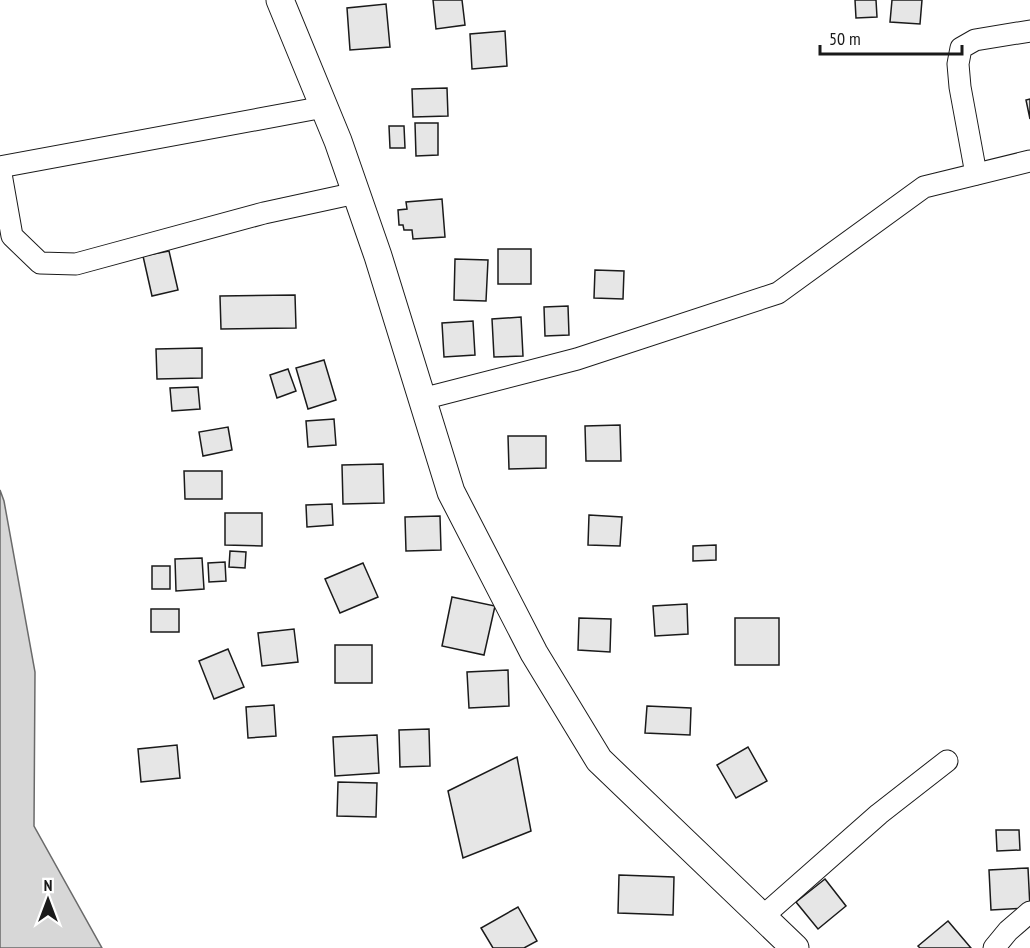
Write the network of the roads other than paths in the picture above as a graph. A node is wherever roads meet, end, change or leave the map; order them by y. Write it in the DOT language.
graph roads {
  1 [pos="280,0"];
  2 [pos="1030,31"];
  3 [pos="324,107"];
  4 [pos="1030,161"];
  5 [pos="0,168"];
  6 [pos="976,174"];
  7 [pos="356,194"];
  8 [pos="422,399"];
  9 [pos="947,761"];
  10 [pos="1030,912"];
  11 [pos="762,916"];
  12 [pos="795,948"];
  13 [pos="993,948"];
  1 -- 3 [label="main road"];
  2 -- 6 [label="street"];
  3 -- 5 [label="street"];
  3 -- 7 [label="main road"];
  4 -- 6 [label="street"];
  5 -- 7 [label="street"];
  6 -- 8 [label="street"];
  7 -- 8 [label="main road"];
  8 -- 11 [label="main road"];
  9 -- 11 [label="street"];
  10 -- 13 [label="street"];
  11 -- 12 [label="main road"];
}
